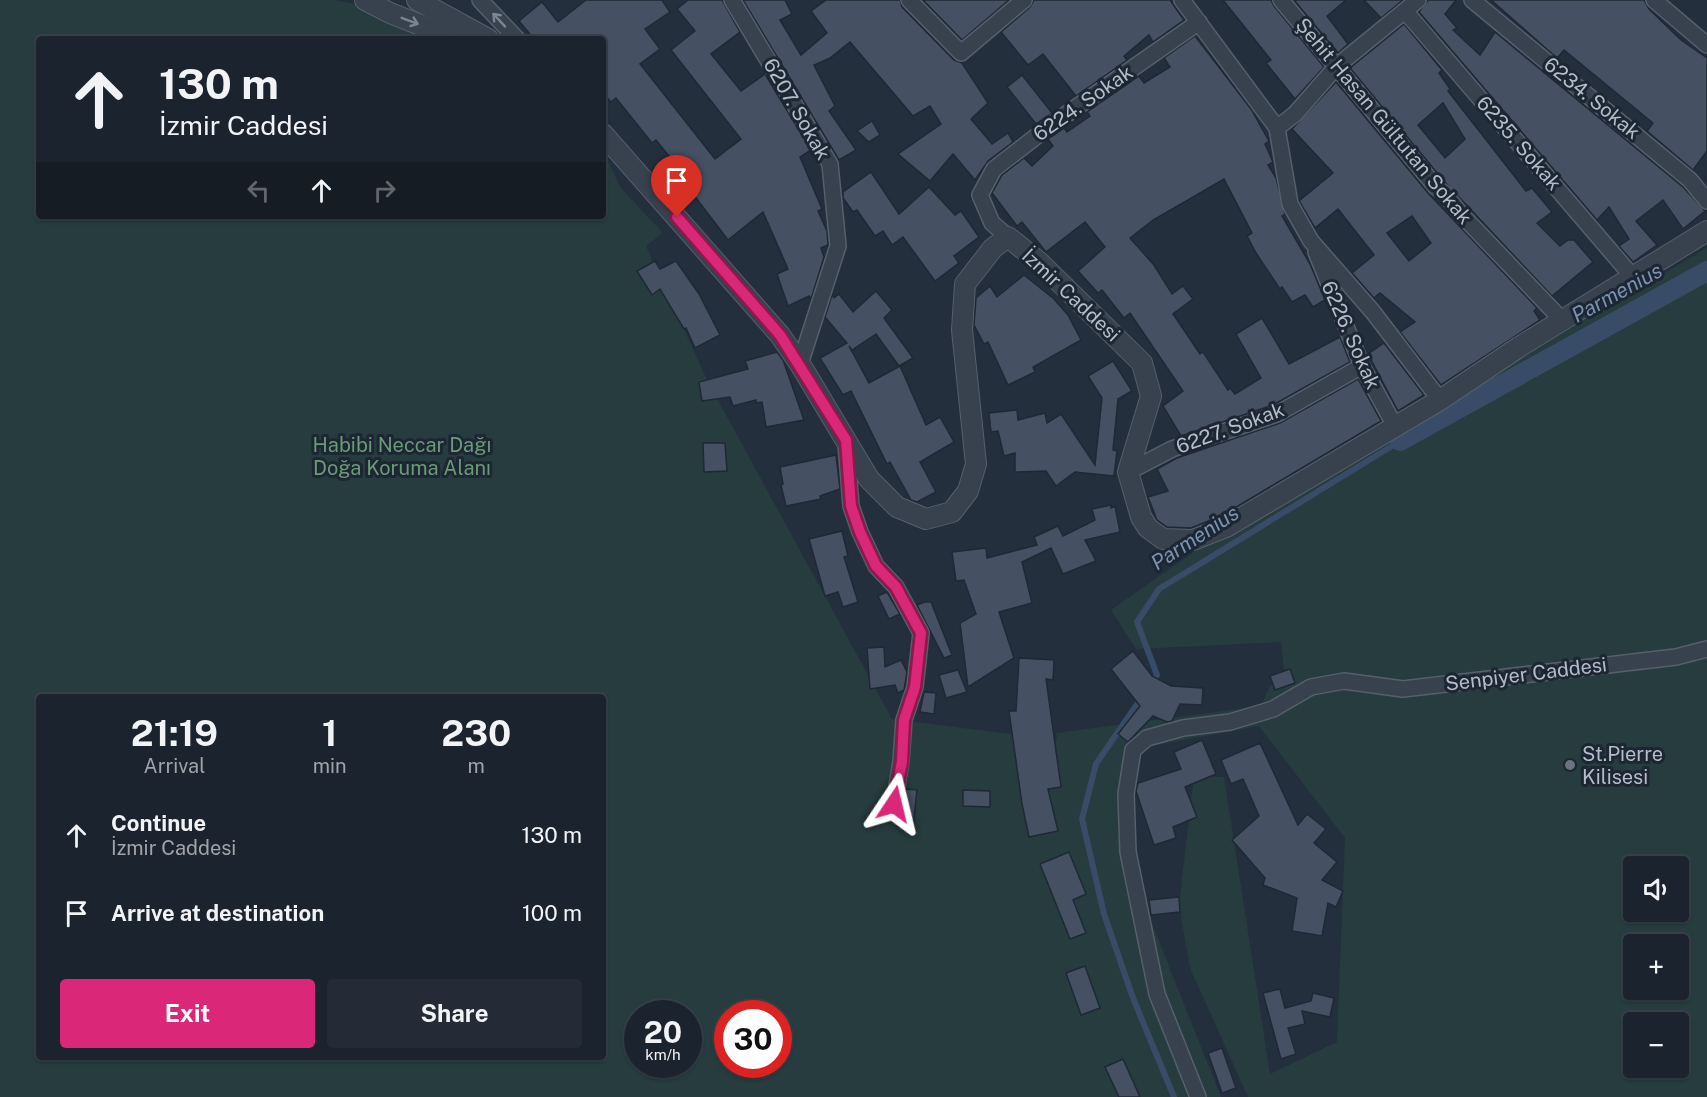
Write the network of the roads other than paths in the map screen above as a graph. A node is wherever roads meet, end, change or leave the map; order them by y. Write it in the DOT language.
graph roads {
  1 [pos="365,0"];
  2 [pos="417,0"];
  3 [pos="480,0"];
  4 [pos="732,0"];
  5 [pos="909,0"];
  6 [pos="1024,0"];
  7 [pos="1182,0"];
  8 [pos="1281,0"];
  9 [pos="1418,0"];
  10 [pos="1472,0"];
  11 [pos="1654,0"];
  12 [pos="1405,10"];
  13 [pos="1199,22"];
  14 [pos="448,36"];
  15 [pos="483,36"];
  16 [pos="514,36"];
  17 [pos="1705,39"];
  18 [pos="1337,66"];
  19 [pos="1277,128"];
  20 [pos="606,137"];
  21 [pos="1707,201"];
  22 [pos="1707,231"];
  23 [pos="1008,237"];
  24 [pos="1311,241"];
  25 [pos="1632,276"];
  26 [pos="1562,320"];
  27 [pos="800,364"];
  28 [pos="1362,366"];
  29 [pos="1440,400"];
  30 [pos="1395,426"];
  31 [pos="846,440"];
  32 [pos="1128,472"];
  33 [pos="1707,649"];
  34 [pos="894,804"];
  35 [pos="1198,1097"];
  1 -- 14 [label="street, one-way"];
  2 -- 15 [label="street"];
  16 -- 3 [label="street, one-way"];
  4 -- 27 [label="street, 6207. Sokak"];
  5 -- 6 [label="street"];
  7 -- 13 [label="street"];
  8 -- 18 [label="street, Şehit Hasan Gültutan Sokak"];
  9 -- 12 [label="street"];
  10 -- 21 [label="street, 6234. Sokak"];
  11 -- 17 [label="street"];
  12 -- 18 [label="street"];
  12 -- 25 [label="street, 6235. Sokak"];
  13 -- 19 [label="street"];
  13 -- 23 [label="street, 6224. Sokak"];
  18 -- 19 [label="street"];
  18 -- 26 [label="street, Şehit Hasan Gültutan Sokak"];
  19 -- 24 [label="street"];
  20 -- 27 [label="street, İzmir Caddesi"];
  22 -- 25 [label="street"];
  23 -- 31 [label="street, İzmir Caddesi"];
  23 -- 32 [label="street, İzmir Caddesi"];
  24 -- 28 [label="street, 6226. Sokak"];
  24 -- 29 [label="street"];
  25 -- 26 [label="street"];
  26 -- 29 [label="street"];
  27 -- 31 [label="street, İzmir Caddesi"];
  28 -- 30 [label="street, 6226. Sokak"];
  28 -- 32 [label="street, 6227. Sokak"];
  29 -- 30 [label="street"];
  30 -- 32 [label="street"];
  31 -- 34 [label="street"];
  33 -- 35 [label="street, Senpiyer Caddesi"];
}
